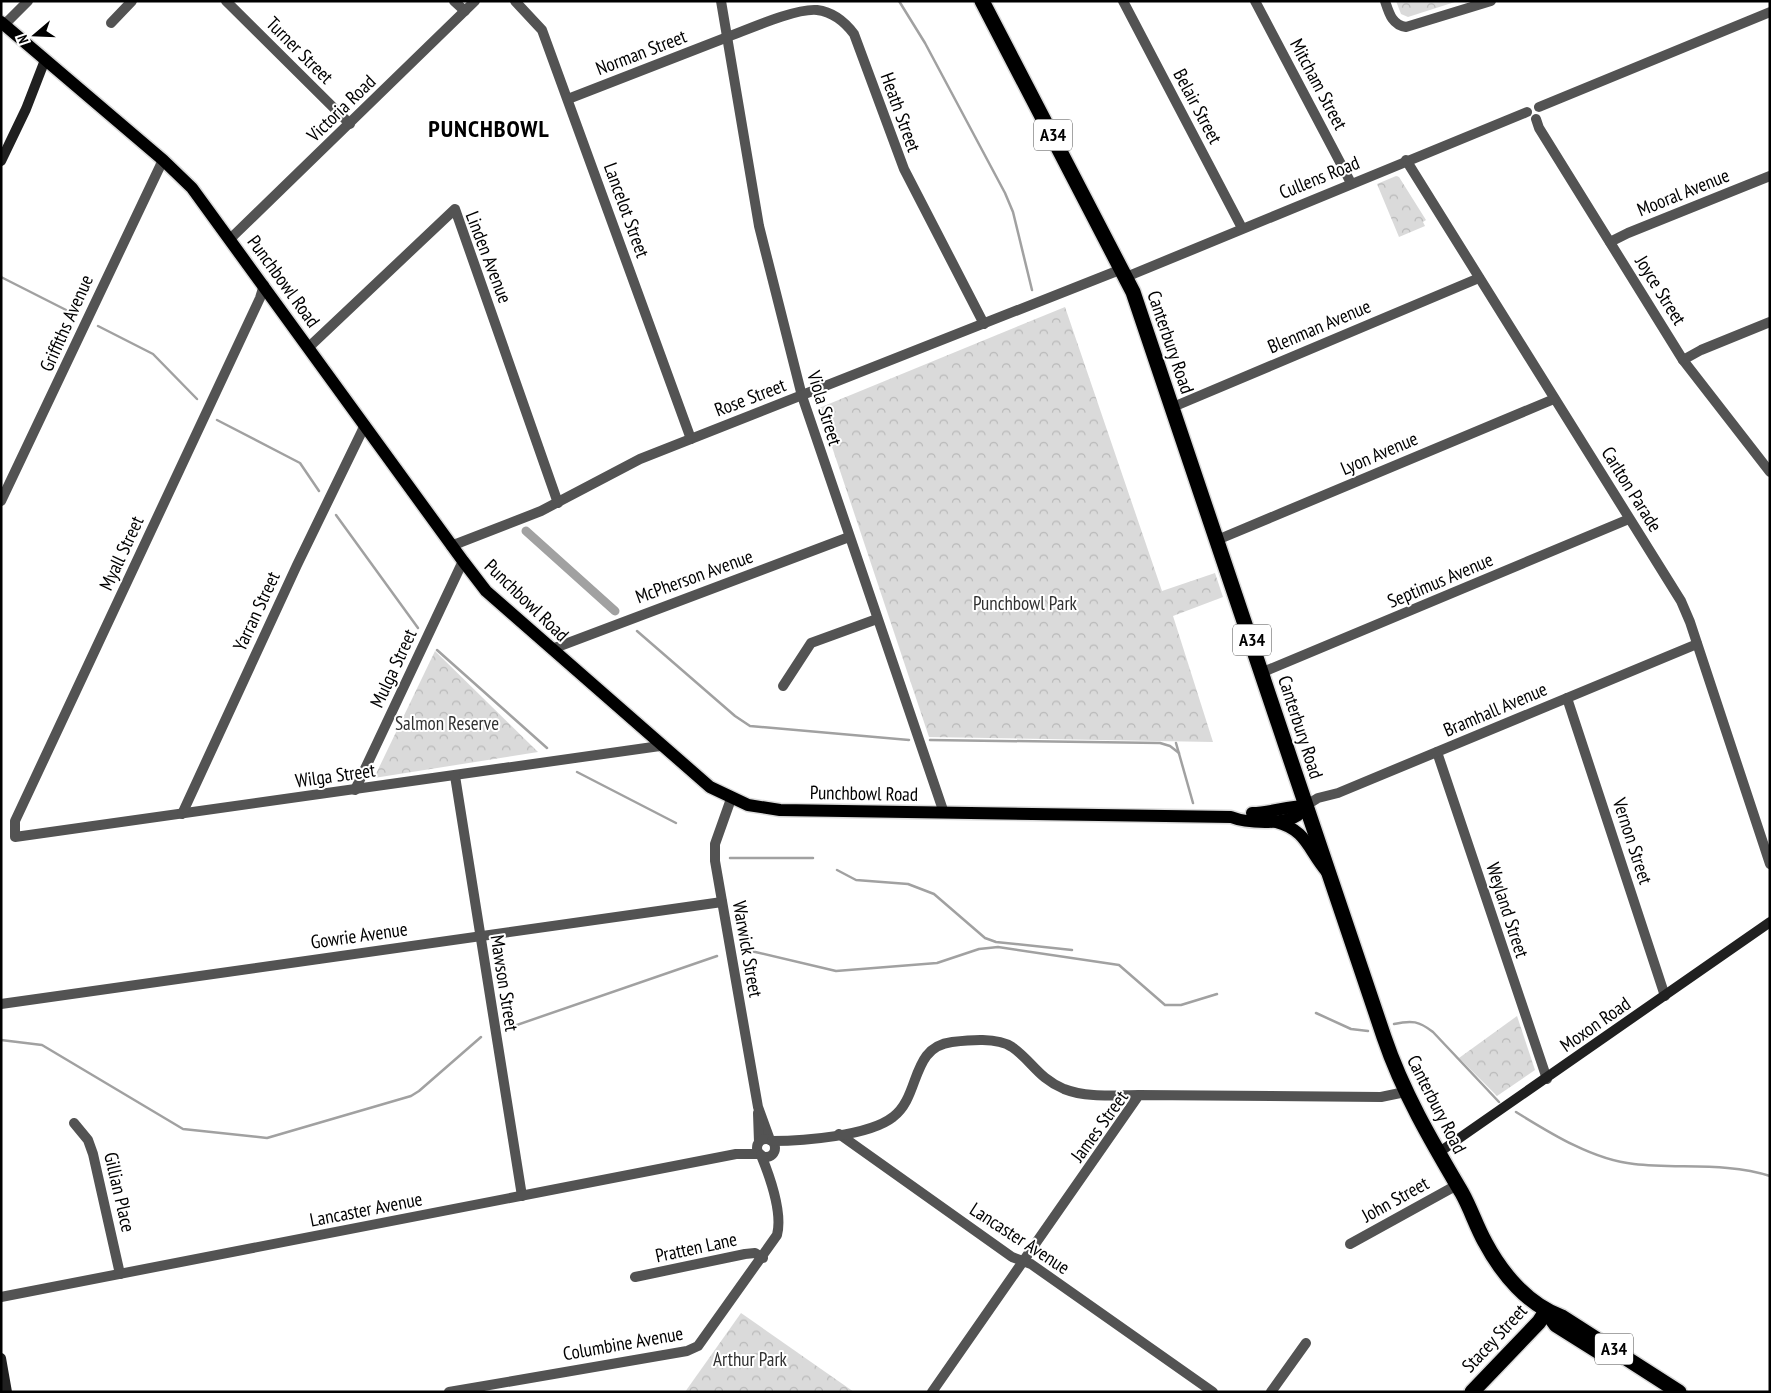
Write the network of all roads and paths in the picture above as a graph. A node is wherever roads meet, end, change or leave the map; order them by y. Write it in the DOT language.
graph roads {
  1 [pos="28,1"];
  2 [pos="132,1"];
  3 [pos="226,1"];
  4 [pos="454,1"];
  5 [pos="475,1"];
  6 [pos="515,1"];
  7 [pos="721,1"];
  8 [pos="982,1"];
  9 [pos="1123,1"];
  10 [pos="1385,1"];
  11 [pos="1491,1"];
  12 [pos="1257,2"];
  13 [pos="465,11"];
  14 [pos="1770,12"];
  15 [pos="3,23"];
  16 [pos="111,23"];
  17 [pos="726,38"];
  18 [pos="45,60"];
  19 [pos="568,99"];
  20 [pos="1539,107"];
  21 [pos="1526,112"];
  22 [pos="1536,119"];
  23 [pos="350,124"];
  24 [pos="163,160"];
  25 [pos="1406,160"];
  26 [pos="1,161"];
  27 [pos="1770,176"];
  28 [pos="1351,183"];
  29 [pos="1242,228"];
  30 [pos="230,239"];
  31 [pos="1610,242"];
  32 [pos="1124,273"];
  33 [pos="1479,278"];
  34 [pos="264,285"];
  35 [pos="1770,322"];
  36 [pos="984,324"];
  37 [pos="309,347"];
  38 [pos="1684,360"];
  39 [pos="802,396"];
  40 [pos="1554,399"];
  41 [pos="1173,406"];
  42 [pos="365,425"];
  43 [pos="691,439"];
  44 [pos="1770,472"];
  45 [pos="1,501"];
  46 [pos="558,504"];
  47 [pos="1629,519"];
  48 [pos="849,537"];
  49 [pos="1218,540"];
  50 [pos="451,546"];
  51 [pos="462,561"];
  52 [pos="877,618"];
  53 [pos="1698,644"];
  54 [pos="552,650"];
  55 [pos="1263,672"];
  56 [pos="783,686"];
  57 [pos="1567,698"];
  58 [pos="660,746"];
  59 [pos="1437,752"];
  60 [pos="455,776"];
  61 [pos="355,790"];
  62 [pos="731,799"];
  63 [pos="1305,806"];
  64 [pos="944,813"];
  65 [pos="182,814"];
  66 [pos="1231,817"];
  67 [pos="1272,821"];
  68 [pos="15,836"];
  69 [pos="1770,864"];
  70 [pos="1329,874"];
  71 [pos="722,902"];
  72 [pos="1770,922"];
  73 [pos="479,937"];
  74 [pos="1665,996"];
  75 [pos="1,1004"];
  76 [pos="1547,1079"];
  77 [pos="1405,1092"];
  78 [pos="1139,1096"];
  79 [pos="758,1107"];
  80 [pos="74,1124"];
  81 [pos="839,1134"];
  82 [pos="771,1140"];
  83 [pos="803,1141"];
  84 [pos="759,1149"];
  85 [pos="773,1153"];
  86 [pos="1438,1153"];
  87 [pos="772,1182"];
  88 [pos="1457,1185"];
  89 [pos="522,1196"];
  90 [pos="777,1235"];
  91 [pos="1350,1244"];
  92 [pos="763,1258"];
  93 [pos="1024,1262"];
  94 [pos="120,1274"];
  95 [pos="635,1277"];
  96 [pos="1,1297"];
  97 [pos="1546,1311"];
  98 [pos="1306,1343"];
  99 [pos="1,1358"];
  100 [pos="508,1387"];
  101 [pos="7,1392"];
  102 [pos="449,1392"];
  103 [pos="932,1392"];
  104 [pos="1212,1392"];
  105 [pos="1271,1392"];
  106 [pos="1472,1392"];
  107 [pos="1664,1392"];
  108 [pos="1679,1392"];
  1 -- 15 [label="street"];
  2 -- 16 [label="street"];
  3 -- 23 [label="street, Turner Street"];
  4 -- 13 [label="street"];
  5 -- 13 [label="street, Victoria Road"];
  6 -- 19 [label="street, Lancelot Street"];
  7 -- 17 [label="street, Viola Street"];
  8 -- 32 [label="highway, Canterbury Road / A34"];
  9 -- 29 [label="street, Belair Street"];
  10 -- 11 [label="street"];
  12 -- 28 [label="street, Mitcham Street"];
  13 -- 23 [label="street, Victoria Road"];
  14 -- 20 [label="street"];
  15 -- 18 [label="main road, Punchbowl Road"];
  17 -- 19 [label="street, Norman Street"];
  17 -- 36 [label="street, Heath Street"];
  17 -- 39 [label="street, Viola Street"];
  18 -- 24 [label="main road, Punchbowl Road"];
  18 -- 26 [label="main road"];
  19 -- 43 [label="street, Lancelot Street"];
  20 -- 21 [label="street"];
  20 -- 22 [label="street"];
  21 -- 22 [label="street"];
  21 -- 25 [label="street, Cullens Road"];
  22 -- 31 [label="street, Joyce Street"];
  23 -- 30 [label="street, Victoria Road"];
  24 -- 30 [label="main road, Punchbowl Road"];
  24 -- 45 [label="street, Griffiths Avenue"];
  25 -- 28 [label="street, Cullens Road"];
  25 -- 33 [label="street, Carlton Parade"];
  27 -- 31 [label="street, Mooral Avenue"];
  28 -- 29 [label="street, Cullens Road"];
  29 -- 32 [label="street, Cullens Road"];
  30 -- 34 [label="main road, Punchbowl Road"];
  31 -- 38 [label="street, Joyce Street"];
  32 -- 36 [label="street, Rose Street"];
  32 -- 41 [label="highway, Canterbury Road / A34"];
  33 -- 40 [label="street, Carlton Parade"];
  33 -- 41 [label="street, Blenman Avenue"];
  34 -- 37 [label="main road, Punchbowl Road"];
  34 -- 68 [label="street, Myall Street"];
  35 -- 38 [label="street"];
  36 -- 39 [label="street, Rose Street"];
  37 -- 42 [label="main road, Punchbowl Road"];
  37 -- 46 [label="street, Linden Avenue"];
  38 -- 44 [label="street, Joyce Street"];
  39 -- 43 [label="street, Rose Street"];
  39 -- 48 [label="street, Viola Street"];
  40 -- 47 [label="street, Carlton Parade"];
  40 -- 49 [label="street, Lyon Avenue"];
  41 -- 49 [label="highway, Canterbury Road / A34"];
  42 -- 50 [label="main road, Punchbowl Road"];
  42 -- 65 [label="street, Yarran Street"];
  43 -- 46 [label="street, Rose Street"];
  46 -- 50 [label="street, Rose Street"];
  47 -- 53 [label="street, Carlton Parade"];
  47 -- 55 [label="street, Septimus Avenue"];
  48 -- 52 [label="street, Viola Street"];
  48 -- 54 [label="street, McPherson Avenue"];
  49 -- 55 [label="highway, Canterbury Road / A34"];
  50 -- 51 [label="main road, Punchbowl Road"];
  51 -- 54 [label="main road, Punchbowl Road"];
  51 -- 61 [label="street, Mulga Street"];
  52 -- 56 [label="street"];
  52 -- 64 [label="street, Viola Street"];
  53 -- 57 [label="street, Bramhall Avenue"];
  53 -- 69 [label="street, Carlton Parade"];
  54 -- 58 [label="main road, Punchbowl Road"];
  55 -- 63 [label="highway, Canterbury Road / A34"];
  57 -- 59 [label="street, Bramhall Avenue"];
  57 -- 74 [label="street, Vernon Street"];
  58 -- 60 [label="street, Wilga Street"];
  58 -- 62 [label="main road, Punchbowl Road"];
  59 -- 63 [label="street, Bramhall Avenue"];
  59 -- 76 [label="street, Weyland Street"];
  60 -- 61 [label="street, Wilga Street"];
  60 -- 73 [label="street, Mawson Street"];
  61 -- 65 [label="street, Wilga Street"];
  62 -- 64 [label="main road, Punchbowl Road"];
  62 -- 71 [label="street, Warwick Street"];
  63 -- 66 [label="main road, Punchbowl Road"];
  63 -- 67 [label="main road, Punchbowl Road"];
  63 -- 70 [label="highway, Canterbury Road / A34"];
  64 -- 66 [label="main road, Punchbowl Road"];
  65 -- 68 [label="street, Wilga Street"];
  66 -- 67 [label="main road, Punchbowl Road"];
  67 -- 70 [label="main road"];
  70 -- 77 [label="highway, Canterbury Road / A34"];
  71 -- 73 [label="street, Gowrie Avenue"];
  71 -- 79 [label="street, Warwick Street"];
  72 -- 74 [label="main road, Moxon Road"];
  73 -- 75 [label="street, Gowrie Avenue"];
  73 -- 89 [label="street, Mawson Street"];
  74 -- 76 [label="main road, Moxon Road"];
  76 -- 86 [label="main road, Moxon Road"];
  77 -- 78 [label="street, James Street"];
  77 -- 86 [label="highway, Canterbury Road / A34"];
  78 -- 81 [label="street"];
  78 -- 93 [label="street, James Street"];
  79 -- 82 [label="street, Warwick Street"];
  79 -- 84 [label="street, Warwick Street"];
  80 -- 94 [label="street, Gillian Place"];
  81 -- 83 [label="street"];
  81 -- 93 [label="street, Lancaster Avenue"];
  82 -- 83 [label="street"];
  82 -- 84 [label="street"];
  82 -- 85 [label="street, Warwick Street"];
  83 -- 85 [label="street"];
  84 -- 85 [label="street"];
  84 -- 87 [label="street, Warwick Street"];
  84 -- 89 [label="street, Lancaster Avenue"];
  85 -- 87 [label="street, Warwick Street"];
  86 -- 88 [label="highway, Canterbury Road / A34"];
  87 -- 90 [label="street, Warwick Street"];
  88 -- 91 [label="street, John Street"];
  88 -- 97 [label="highway, Canterbury Road / A34"];
  89 -- 94 [label="street, Lancaster Avenue"];
  90 -- 92 [label="street, Columbine Avenue"];
  92 -- 95 [label="street, Pratten Lane"];
  92 -- 100 [label="street, Columbine Avenue"];
  93 -- 103 [label="street, James Street"];
  93 -- 104 [label="street, Lancaster Avenue"];
  94 -- 96 [label="street, Lancaster Avenue"];
  97 -- 106 [label="highway, Stacey Street"];
  97 -- 107 [label="highway, Canterbury Road / A34"];
  97 -- 108 [label="highway, Canterbury Road / A34"];
  98 -- 105 [label="street"];
  99 -- 101 [label="main road"];
  100 -- 102 [label="street, Columbine Avenue"];
}
